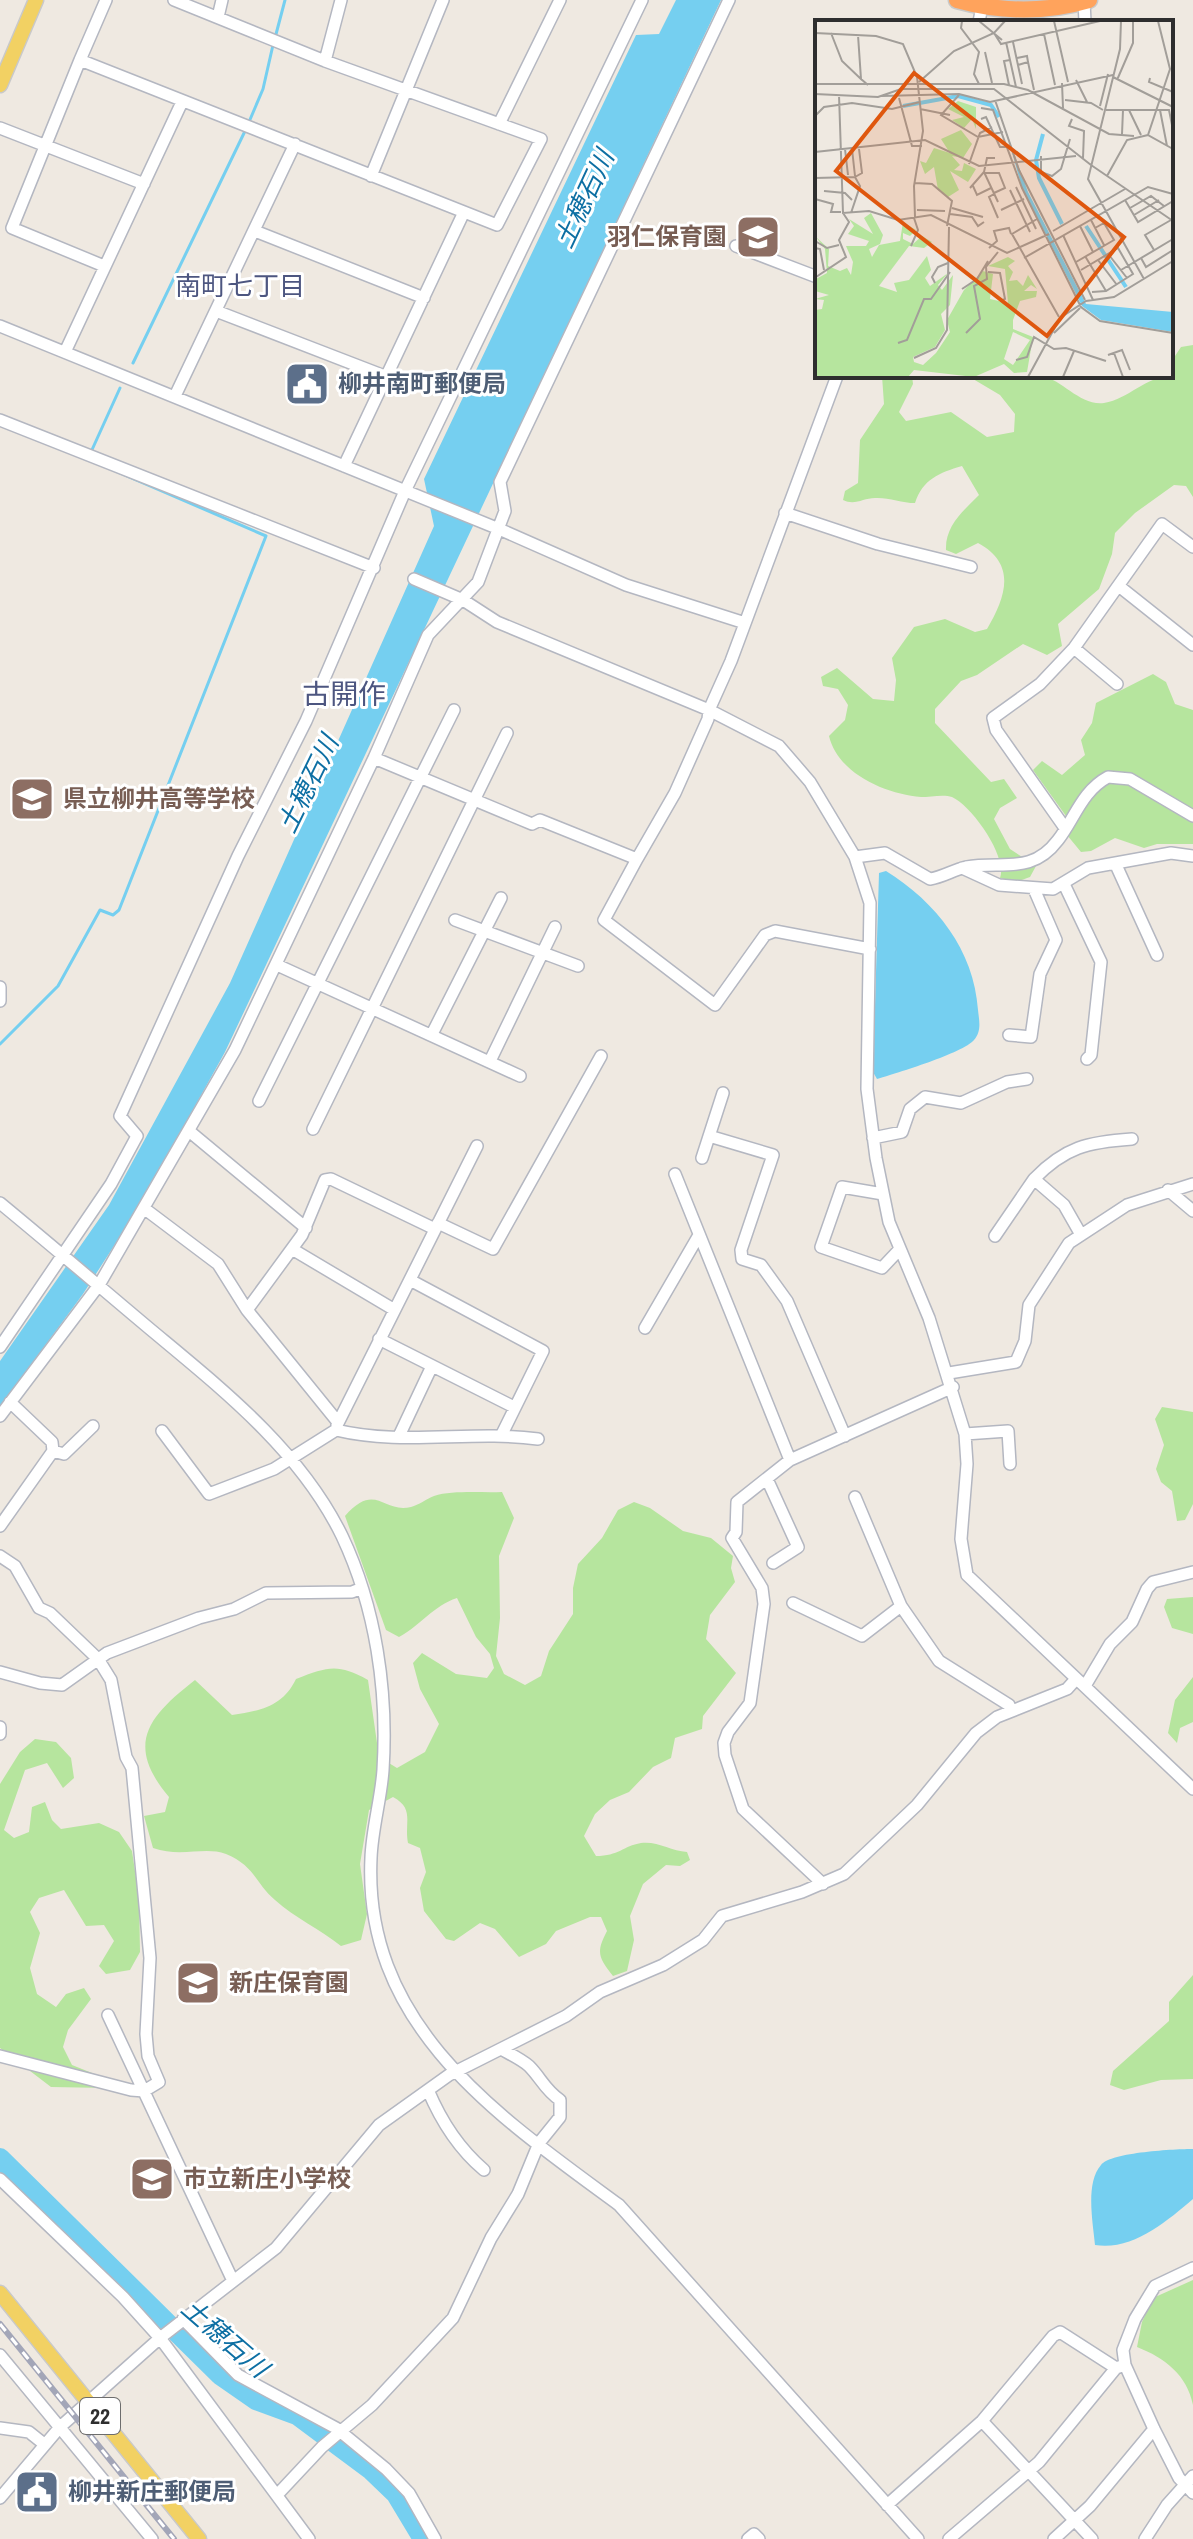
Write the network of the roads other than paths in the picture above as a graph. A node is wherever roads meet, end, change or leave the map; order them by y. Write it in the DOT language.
graph roads {
  1 [pos="36,0"];
  2 [pos="106,0"];
  3 [pos="174,0"];
  4 [pos="222,0"];
  5 [pos="341,0"];
  6 [pos="443,0"];
  7 [pos="560,0"];
  8 [pos="642,0"];
  9 [pos="729,0"];
  10 [pos="957,0"];
  11 [pos="1086,1"];
  12 [pos="980,14"];
  13 [pos="218,17"];
  14 [pos="80,60"];
  15 [pos="325,61"];
  16 [pos="0,85"];
  17 [pos="406,89"];
  18 [pos="182,102"];
  19 [pos="499,124"];
  20 [pos="0,128"];
  21 [pos="295,144"];
  22 [pos="45,146"];
  23 [pos="371,176"];
  24 [pos="144,184"];
  25 [pos="464,212"];
  26 [pos="255,231"];
  27 [pos="736,246"];
  28 [pos="104,266"];
  29 [pos="815,276"];
  30 [pos="424,298"];
  31 [pos="216,311"];
  32 [pos="0,326"];
  33 [pos="65,352"];
  34 [pos="387,377"];
  35 [pos="836,378"];
  36 [pos="175,396"];
  37 [pos="0,420"];
  38 [pos="344,466"];
  39 [pos="405,491"];
  40 [pos="785,513"];
  41 [pos="499,529"];
  42 [pos="1193,547"];
  43 [pos="971,567"];
  44 [pos="374,568"];
  45 [pos="414,579"];
  46 [pos="1120,587"];
  47 [pos="463,600"];
  48 [pos="745,623"];
  49 [pos="1193,645"];
  50 [pos="1074,648"];
  51 [pos="1117,684"];
  52 [pos="454,710"];
  53 [pos="709,710"];
  54 [pos="507,733"];
  55 [pos="374,758"];
  56 [pos="420,778"];
  57 [pos="476,801"];
  58 [pos="1193,816"];
  59 [pos="1065,828"];
  60 [pos="1193,856"];
  61 [pos="855,857"];
  62 [pos="637,859"];
  63 [pos="1116,865"];
  64 [pos="962,868"];
  65 [pos="1064,884"];
  66 [pos="1034,889"];
  67 [pos="501,898"];
  68 [pos="455,920"];
  69 [pos="555,927"];
  70 [pos="484,931"];
  71 [pos="870,949"];
  72 [pos="543,952"];
  73 [pos="1157,955"];
  74 [pos="277,965"];
  75 [pos="578,966"];
  76 [pos="317,982"];
  77 [pos="0,987"];
  78 [pos="0,1001"];
  79 [pos="372,1007"];
  80 [pos="432,1034"];
  81 [pos="1009,1035"];
  82 [pos="601,1056"];
  83 [pos="1087,1059"];
  84 [pos="490,1061"];
  85 [pos="520,1076"];
  86 [pos="1027,1079"];
  87 [pos="723,1093"];
  88 [pos="259,1101"];
  89 [pos="313,1129"];
  90 [pos="189,1131"];
  91 [pos="709,1136"];
  92 [pos="873,1138"];
  93 [pos="1132,1139"];
  94 [pos="477,1146"];
  95 [pos="702,1158"];
  96 [pos="675,1174"];
  97 [pos="1034,1179"];
  98 [pos="1193,1184"];
  99 [pos="1168,1190"];
  100 [pos="883,1194"];
  101 [pos="0,1203"];
  102 [pos="145,1209"];
  103 [pos="1193,1211"];
  104 [pos="436,1226"];
  105 [pos="306,1228"];
  106 [pos="1080,1233"];
  107 [pos="699,1235"];
  108 [pos="995,1236"];
  109 [pos="292,1249"];
  110 [pos="899,1250"];
  111 [pos="65,1257"];
  112 [pos="410,1280"];
  113 [pos="97,1284"];
  114 [pos="393,1309"];
  115 [pos="247,1310"];
  116 [pos="645,1328"];
  117 [pos="379,1339"];
  118 [pos="0,1347"];
  119 [pos="432,1366"];
  120 [pos="949,1373"];
  121 [pos="953,1387"];
  122 [pos="10,1402"];
  123 [pos="514,1407"];
  124 [pos="0,1416"];
  125 [pos="93,1426"];
  126 [pos="337,1426"];
  127 [pos="162,1431"];
  128 [pos="502,1434"];
  129 [pos="965,1434"];
  130 [pos="399,1436"];
  131 [pos="845,1436"];
  132 [pos="538,1439"];
  133 [pos="53,1451"];
  134 [pos="292,1460"];
  135 [pos="790,1460"];
  136 [pos="1010,1464"];
  137 [pos="767,1479"];
  138 [pos="855,1497"];
  139 [pos="0,1526"];
  140 [pos="0,1556"];
  141 [pos="773,1563"];
  142 [pos="1193,1572"];
  143 [pos="362,1588"];
  144 [pos="793,1603"];
  145 [pos="901,1606"];
  146 [pos="98,1659"];
  147 [pos="0,1672"];
  148 [pos="1080,1683"];
  149 [pos="1011,1711"];
  150 [pos="0,1727"];
  151 [pos="0,1734"];
  152 [pos="1193,1789"];
  153 [pos="823,1884"];
  154 [pos="108,2015"];
  155 [pos="501,2049"];
  156 [pos="0,2056"];
  157 [pos="455,2072"];
  158 [pos="428,2090"];
  159 [pos="144,2091"];
  160 [pos="539,2143"];
  161 [pos="484,2170"];
  162 [pos="0,2179"];
  163 [pos="1193,2268"];
  164 [pos="233,2281"];
  165 [pos="0,2293"];
  166 [pos="180,2322"];
  167 [pos="161,2337"];
  168 [pos="0,2355"];
  169 [pos="1121,2366"];
  170 [pos="90,2403"];
  171 [pos="982,2421"];
  172 [pos="60,2427"];
  173 [pos="0,2428"];
  174 [pos="1154,2429"];
  175 [pos="338,2432"];
  176 [pos="44,2444"];
  177 [pos="1029,2471"];
  178 [pos="1190,2484"];
  179 [pos="277,2495"];
  180 [pos="0,2498"];
  181 [pos="887,2505"];
  182 [pos="1075,2521"];
  183 [pos="152,2539"];
  184 [pos="199,2539"];
  185 [pos="309,2539"];
  186 [pos="435,2539"];
  187 [pos="748,2539"];
  188 [pos="759,2539"];
  189 [pos="918,2539"];
  190 [pos="949,2539"];
  191 [pos="1054,2539"];
  192 [pos="1092,2539"];
  193 [pos="1145,2539"];
  1 -- 16 [label="main road"];
  2 -- 14 [label="street"];
  3 -- 13 [label="street"];
  4 -- 13 [label="street"];
  5 -- 15 [label="street"];
  6 -- 17 [label="street"];
  7 -- 19 [label="street"];
  8 -- 39 [label="street"];
  9 -- 41 [label="street"];
  10 -- 12 [label="highway"];
  11 -- 12 [label="highway"];
  13 -- 15 [label="street"];
  14 -- 18 [label="street"];
  14 -- 22 [label="street"];
  15 -- 17 [label="street"];
  17 -- 19 [label="street"];
  17 -- 23 [label="street"];
  18 -- 21 [label="street"];
  18 -- 24 [label="street"];
  19 -- 25 [label="street"];
  20 -- 22 [label="street"];
  21 -- 23 [label="street"];
  21 -- 26 [label="street"];
  22 -- 24 [label="street"];
  22 -- 28 [label="street"];
  23 -- 25 [label="street"];
  24 -- 28 [label="street"];
  25 -- 30 [label="street"];
  26 -- 30 [label="street"];
  26 -- 31 [label="street"];
  27 -- 29 [label="street"];
  28 -- 33 [label="street"];
  30 -- 34 [label="street"];
  31 -- 34 [label="street"];
  31 -- 36 [label="street"];
  32 -- 33 [label="street"];
  33 -- 36 [label="street"];
  34 -- 38 [label="street"];
  35 -- 40 [label="street"];
  36 -- 38 [label="street"];
  37 -- 44 [label="street"];
  38 -- 39 [label="street"];
  39 -- 41 [label="street"];
  39 -- 44 [label="street"];
  40 -- 43 [label="street"];
  40 -- 48 [label="street"];
  41 -- 47 [label="street"];
  41 -- 48 [label="street"];
  42 -- 46 [label="street"];
  44 -- 111 [label="street"];
  45 -- 47 [label="street"];
  46 -- 49 [label="street"];
  46 -- 50 [label="street"];
  47 -- 53 [label="street"];
  47 -- 55 [label="street"];
  48 -- 53 [label="street"];
  50 -- 51 [label="street"];
  50 -- 59 [label="street"];
  52 -- 56 [label="street"];
  53 -- 61 [label="street"];
  53 -- 62 [label="street"];
  54 -- 57 [label="street"];
  55 -- 56 [label="street"];
  55 -- 74 [label="street"];
  56 -- 57 [label="street"];
  56 -- 76 [label="street"];
  57 -- 62 [label="street"];
  57 -- 79 [label="street"];
  58 -- 59 [label="street"];
  59 -- 64 [label="street"];
  60 -- 63 [label="street"];
  61 -- 64 [label="street"];
  61 -- 71 [label="street"];
  62 -- 71 [label="street"];
  63 -- 65 [label="street"];
  63 -- 73 [label="street"];
  64 -- 66 [label="street"];
  65 -- 66 [label="street"];
  65 -- 83 [label="street"];
  66 -- 81 [label="street"];
  67 -- 70 [label="street"];
  68 -- 70 [label="street"];
  69 -- 72 [label="street"];
  70 -- 72 [label="street"];
  70 -- 80 [label="street"];
  71 -- 92 [label="street"];
  72 -- 75 [label="street"];
  72 -- 84 [label="street"];
  74 -- 76 [label="street"];
  74 -- 90 [label="street"];
  76 -- 79 [label="street"];
  76 -- 88 [label="street"];
  77 -- 78 [label="street"];
  79 -- 80 [label="street"];
  79 -- 89 [label="street"];
  80 -- 84 [label="street"];
  82 -- 104 [label="street"];
  84 -- 85 [label="street"];
  86 -- 92 [label="street"];
  87 -- 91 [label="street"];
  90 -- 102 [label="street"];
  90 -- 105 [label="street"];
  91 -- 95 [label="street"];
  91 -- 131 [label="street"];
  92 -- 100 [label="street"];
  93 -- 97 [label="street"];
  94 -- 104 [label="street"];
  96 -- 107 [label="street"];
  97 -- 106 [label="street"];
  97 -- 108 [label="street"];
  98 -- 99 [label="street"];
  99 -- 103 [label="street"];
  99 -- 106 [label="street"];
  100 -- 110 [label="street"];
  100 -- 110 [label="street"];
  101 -- 111 [label="street"];
  102 -- 113 [label="street"];
  102 -- 115 [label="street"];
  104 -- 105 [label="street"];
  104 -- 112 [label="street"];
  105 -- 109 [label="street"];
  106 -- 120 [label="street"];
  107 -- 116 [label="street"];
  107 -- 135 [label="street"];
  109 -- 114 [label="street"];
  109 -- 115 [label="street"];
  110 -- 120 [label="street"];
  111 -- 113 [label="street"];
  111 -- 118 [label="street"];
  112 -- 114 [label="street"];
  112 -- 123 [label="street"];
  113 -- 122 [label="street"];
  113 -- 134 [label="street"];
  114 -- 117 [label="street"];
  115 -- 126 [label="street"];
  117 -- 119 [label="street"];
  117 -- 126 [label="street"];
  119 -- 123 [label="street"];
  119 -- 130 [label="street"];
  120 -- 121 [label="street"];
  121 -- 129 [label="street"];
  121 -- 131 [label="street"];
  122 -- 124 [label="street"];
  122 -- 133 [label="street"];
  123 -- 128 [label="street"];
  125 -- 133 [label="street"];
  126 -- 130 [label="street"];
  126 -- 134 [label="street"];
  127 -- 134 [label="street"];
  128 -- 130 [label="street"];
  128 -- 132 [label="street"];
  129 -- 136 [label="street"];
  129 -- 148 [label="street"];
  131 -- 135 [label="street"];
  133 -- 139 [label="street"];
  134 -- 143 [label="street"];
  135 -- 137 [label="street"];
  137 -- 141 [label="street"];
  137 -- 153 [label="street"];
  138 -- 145 [label="street"];
  140 -- 146 [label="street"];
  142 -- 148 [label="street"];
  143 -- 146 [label="street"];
  143 -- 157 [label="street"];
  144 -- 145 [label="street"];
  145 -- 149 [label="street"];
  146 -- 147 [label="street"];
  146 -- 159 [label="street"];
  148 -- 149 [label="street"];
  148 -- 152 [label="street"];
  149 -- 153 [label="street"];
  150 -- 151 [label="street"];
  153 -- 155 [label="street"];
  154 -- 159 [label="street"];
  155 -- 157 [label="street"];
  155 -- 160 [label="street"];
  156 -- 159 [label="street"];
  157 -- 158 [label="street"];
  157 -- 160 [label="street"];
  158 -- 161 [label="street"];
  158 -- 164 [label="street"];
  159 -- 164 [label="street"];
  160 -- 175 [label="street"];
  160 -- 181 [label="street"];
  162 -- 167 [label="street"];
  163 -- 169 [label="street"];
  164 -- 166 [label="street"];
  165 -- 170 [label="main road, 22"];
  166 -- 167 [label="street"];
  166 -- 175 [label="street"];
  167 -- 170 [label="street"];
  167 -- 179 [label="street"];
  168 -- 172 [label="street"];
  169 -- 171 [label="street"];
  169 -- 174 [label="street"];
  169 -- 177 [label="street"];
  170 -- 172 [label="street"];
  170 -- 184 [label="main road, 22"];
  171 -- 177 [label="street"];
  171 -- 181 [label="street"];
  172 -- 176 [label="street"];
  172 -- 183 [label="street"];
  173 -- 176 [label="street"];
  174 -- 178 [label="street"];
  174 -- 182 [label="street"];
  175 -- 179 [label="street"];
  175 -- 186 [label="street"];
  176 -- 180 [label="street"];
  177 -- 182 [label="street"];
  177 -- 190 [label="street"];
  178 -- 193 [label="street"];
  179 -- 185 [label="street"];
  181 -- 189 [label="street"];
  182 -- 191 [label="street"];
  182 -- 192 [label="street"];
  187 -- 188 [label="street"];
}
